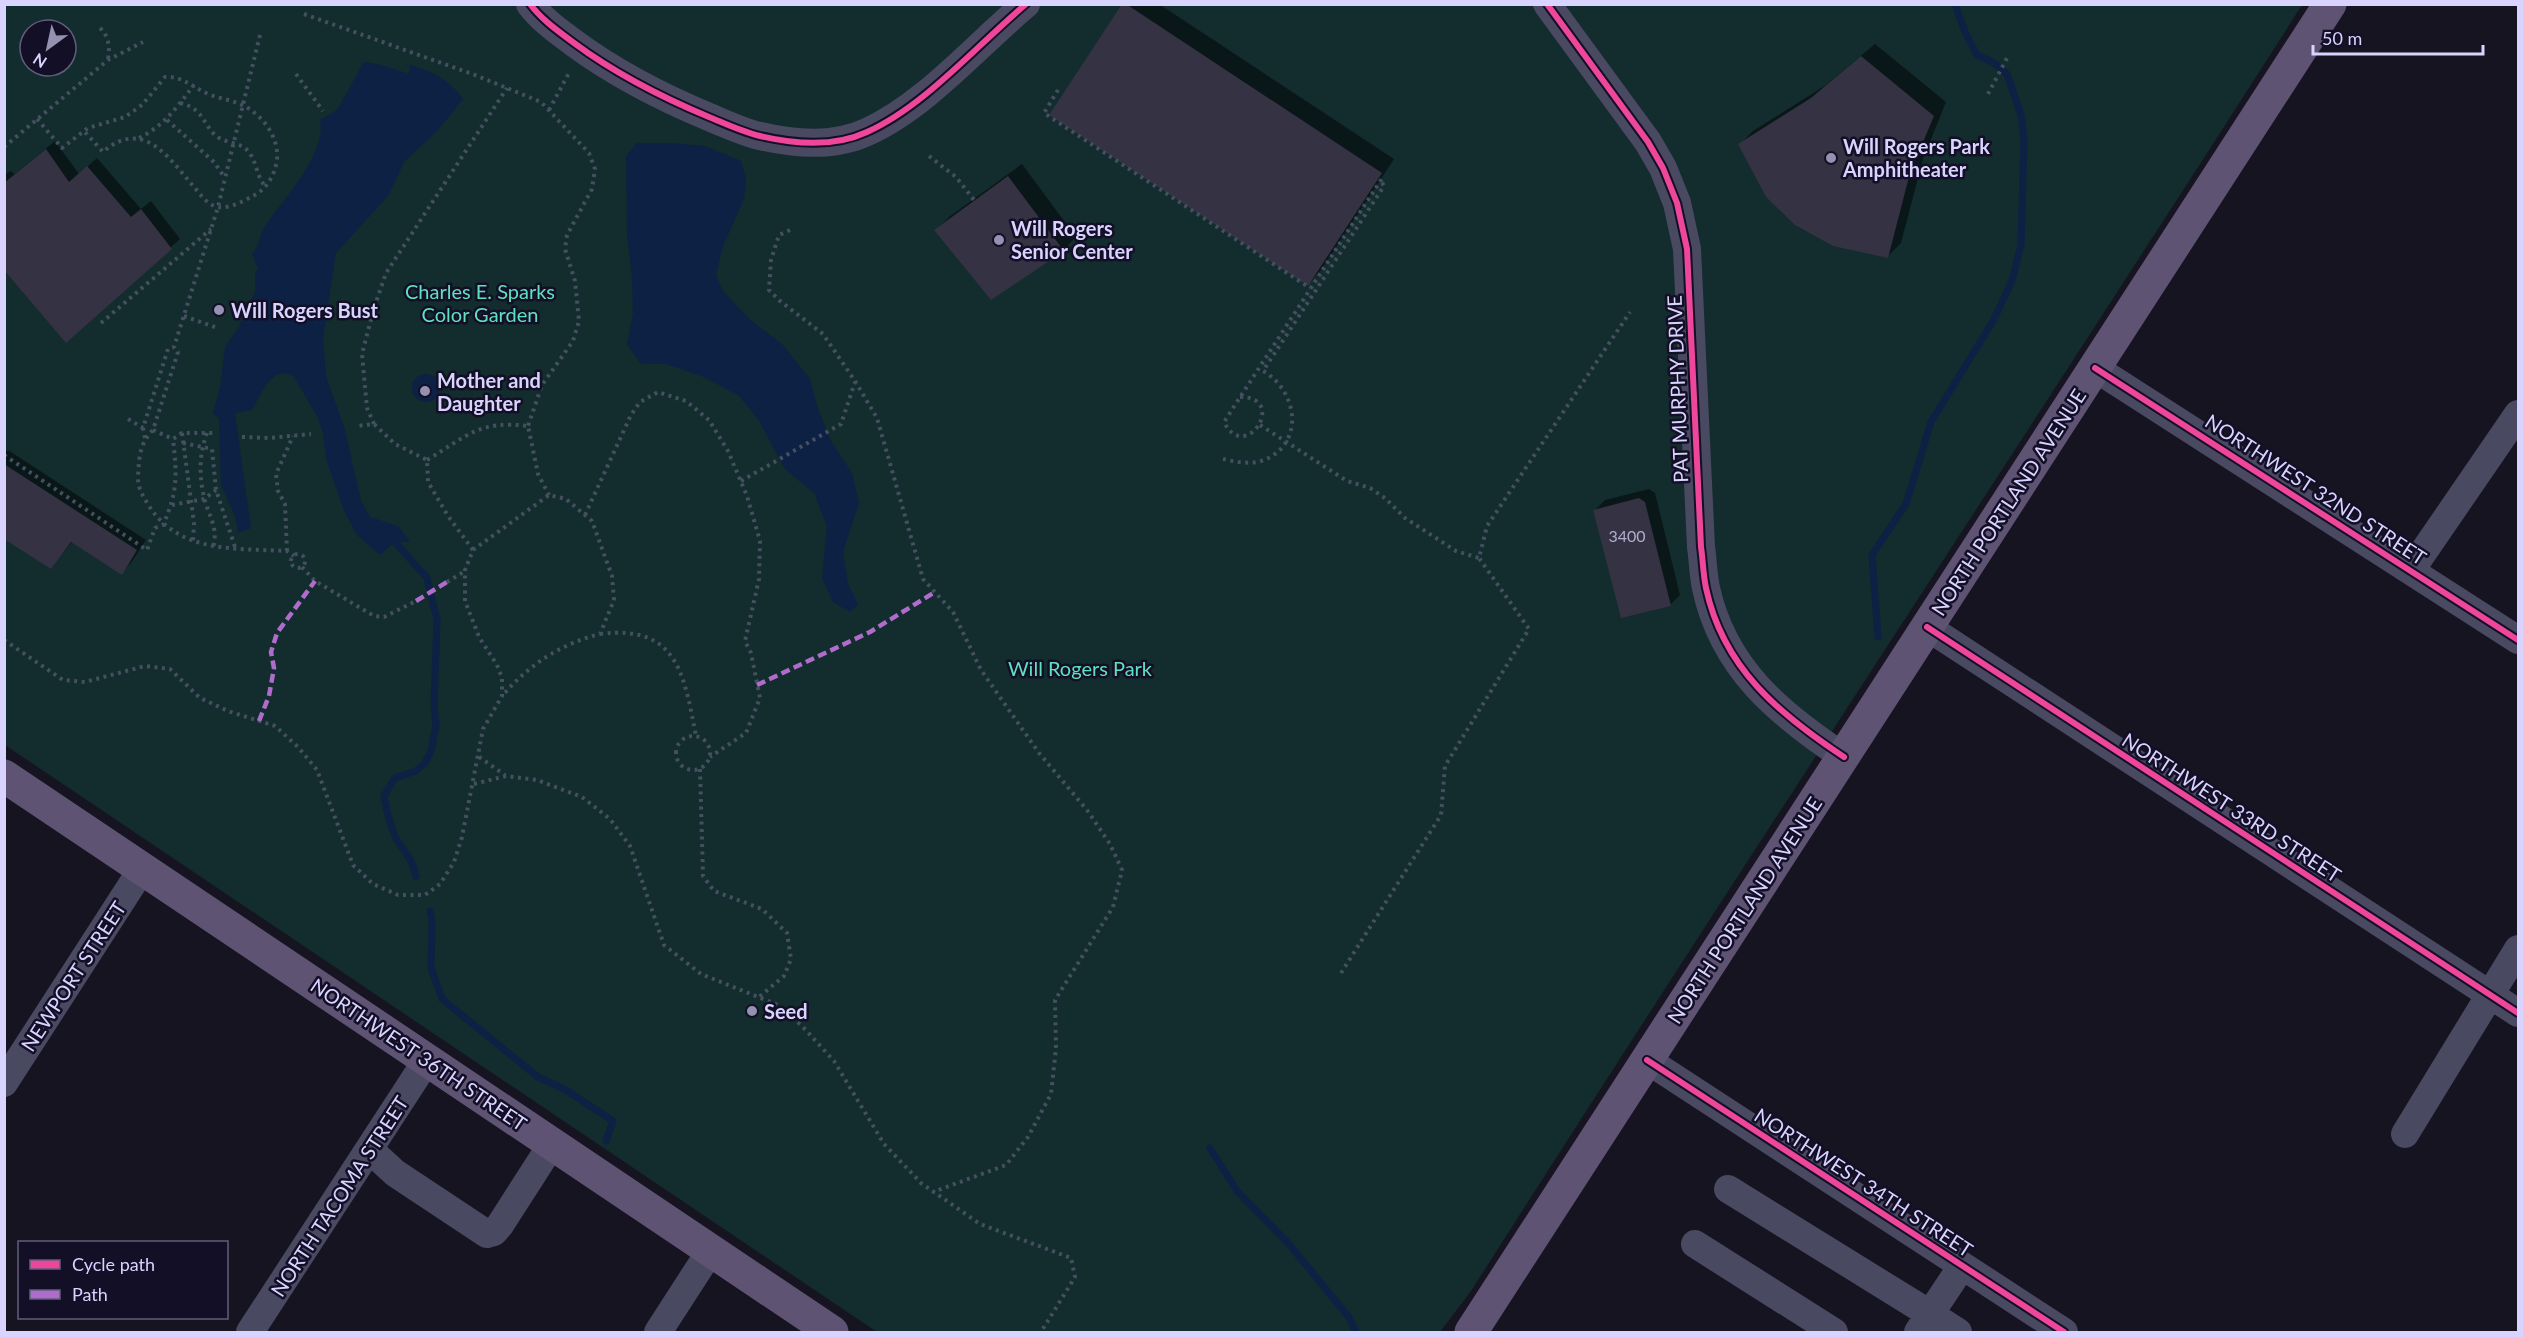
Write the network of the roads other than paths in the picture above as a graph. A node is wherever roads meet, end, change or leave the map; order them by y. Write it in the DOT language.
graph roads {
  1 [pos="530,4"];
  2 [pos="1026,4"];
  3 [pos="1546,4"];
  4 [pos="2330,4"];
  5 [pos="2095,368"];
  6 [pos="2518,414"];
  7 [pos="2411,570"];
  8 [pos="1927,627"];
  9 [pos="2518,640"];
  10 [pos="1844,757"];
  11 [pos="4,776"];
  12 [pos="142,869"];
  13 [pos="2518,949"];
  14 [pos="2489,994"];
  15 [pos="2518,1013"];
  16 [pos="427,1060"];
  17 [pos="1647,1060"];
  18 [pos="4,1083"];
  19 [pos="2405,1134"];
  20 [pos="552,1144"];
  21 [pos="369,1149"];
  22 [pos="1728,1189"];
  23 [pos="1695,1245"];
  24 [pos="711,1250"];
  25 [pos="1962,1266"];
  26 [pos="1924,1323"];
  27 [pos="250,1332"];
  28 [pos="658,1332"];
  29 [pos="832,1332"];
  30 [pos="1471,1332"];
  31 [pos="1834,1332"];
  32 [pos="1958,1332"];
  33 [pos="2064,1332"];
  1 -- 2 [label="street"];
  3 -- 10 [label="street, PAT MURPHY DRIVE"];
  4 -- 5 [label="main road, NORTH PORTLAND AVENUE"];
  5 -- 7 [label="street, NORTHWEST 32ND STREET"];
  5 -- 8 [label="main road, NORTH PORTLAND AVENUE"];
  6 -- 7 [label="street"];
  7 -- 9 [label="street, NORTHWEST 32ND STREET"];
  8 -- 10 [label="main road, NORTH PORTLAND AVENUE"];
  8 -- 14 [label="street, NORTHWEST 33RD STREET"];
  10 -- 17 [label="main road, NORTH PORTLAND AVENUE"];
  11 -- 12 [label="main road, NORTHWEST 36TH STREET"];
  12 -- 16 [label="main road, NORTHWEST 36TH STREET"];
  12 -- 18 [label="street, NEWPORT STREET"];
  13 -- 14 [label="street"];
  14 -- 15 [label="street, NORTHWEST 33RD STREET"];
  14 -- 19 [label="street"];
  16 -- 20 [label="main road, NORTHWEST 36TH STREET"];
  16 -- 21 [label="street, NORTH TACOMA STREET"];
  17 -- 25 [label="street, NORTHWEST 34TH STREET"];
  17 -- 30 [label="main road, NORTH PORTLAND AVENUE"];
  20 -- 21 [label="street"];
  20 -- 24 [label="main road, NORTHWEST 36TH STREET"];
  21 -- 27 [label="street, NORTH TACOMA STREET"];
  22 -- 26 [label="street"];
  23 -- 31 [label="street"];
  24 -- 28 [label="street"];
  24 -- 29 [label="main road, NORTHWEST 36TH STREET"];
  25 -- 26 [label="street"];
  25 -- 33 [label="street, NORTHWEST 34TH STREET"];
  26 -- 32 [label="street"];
}
